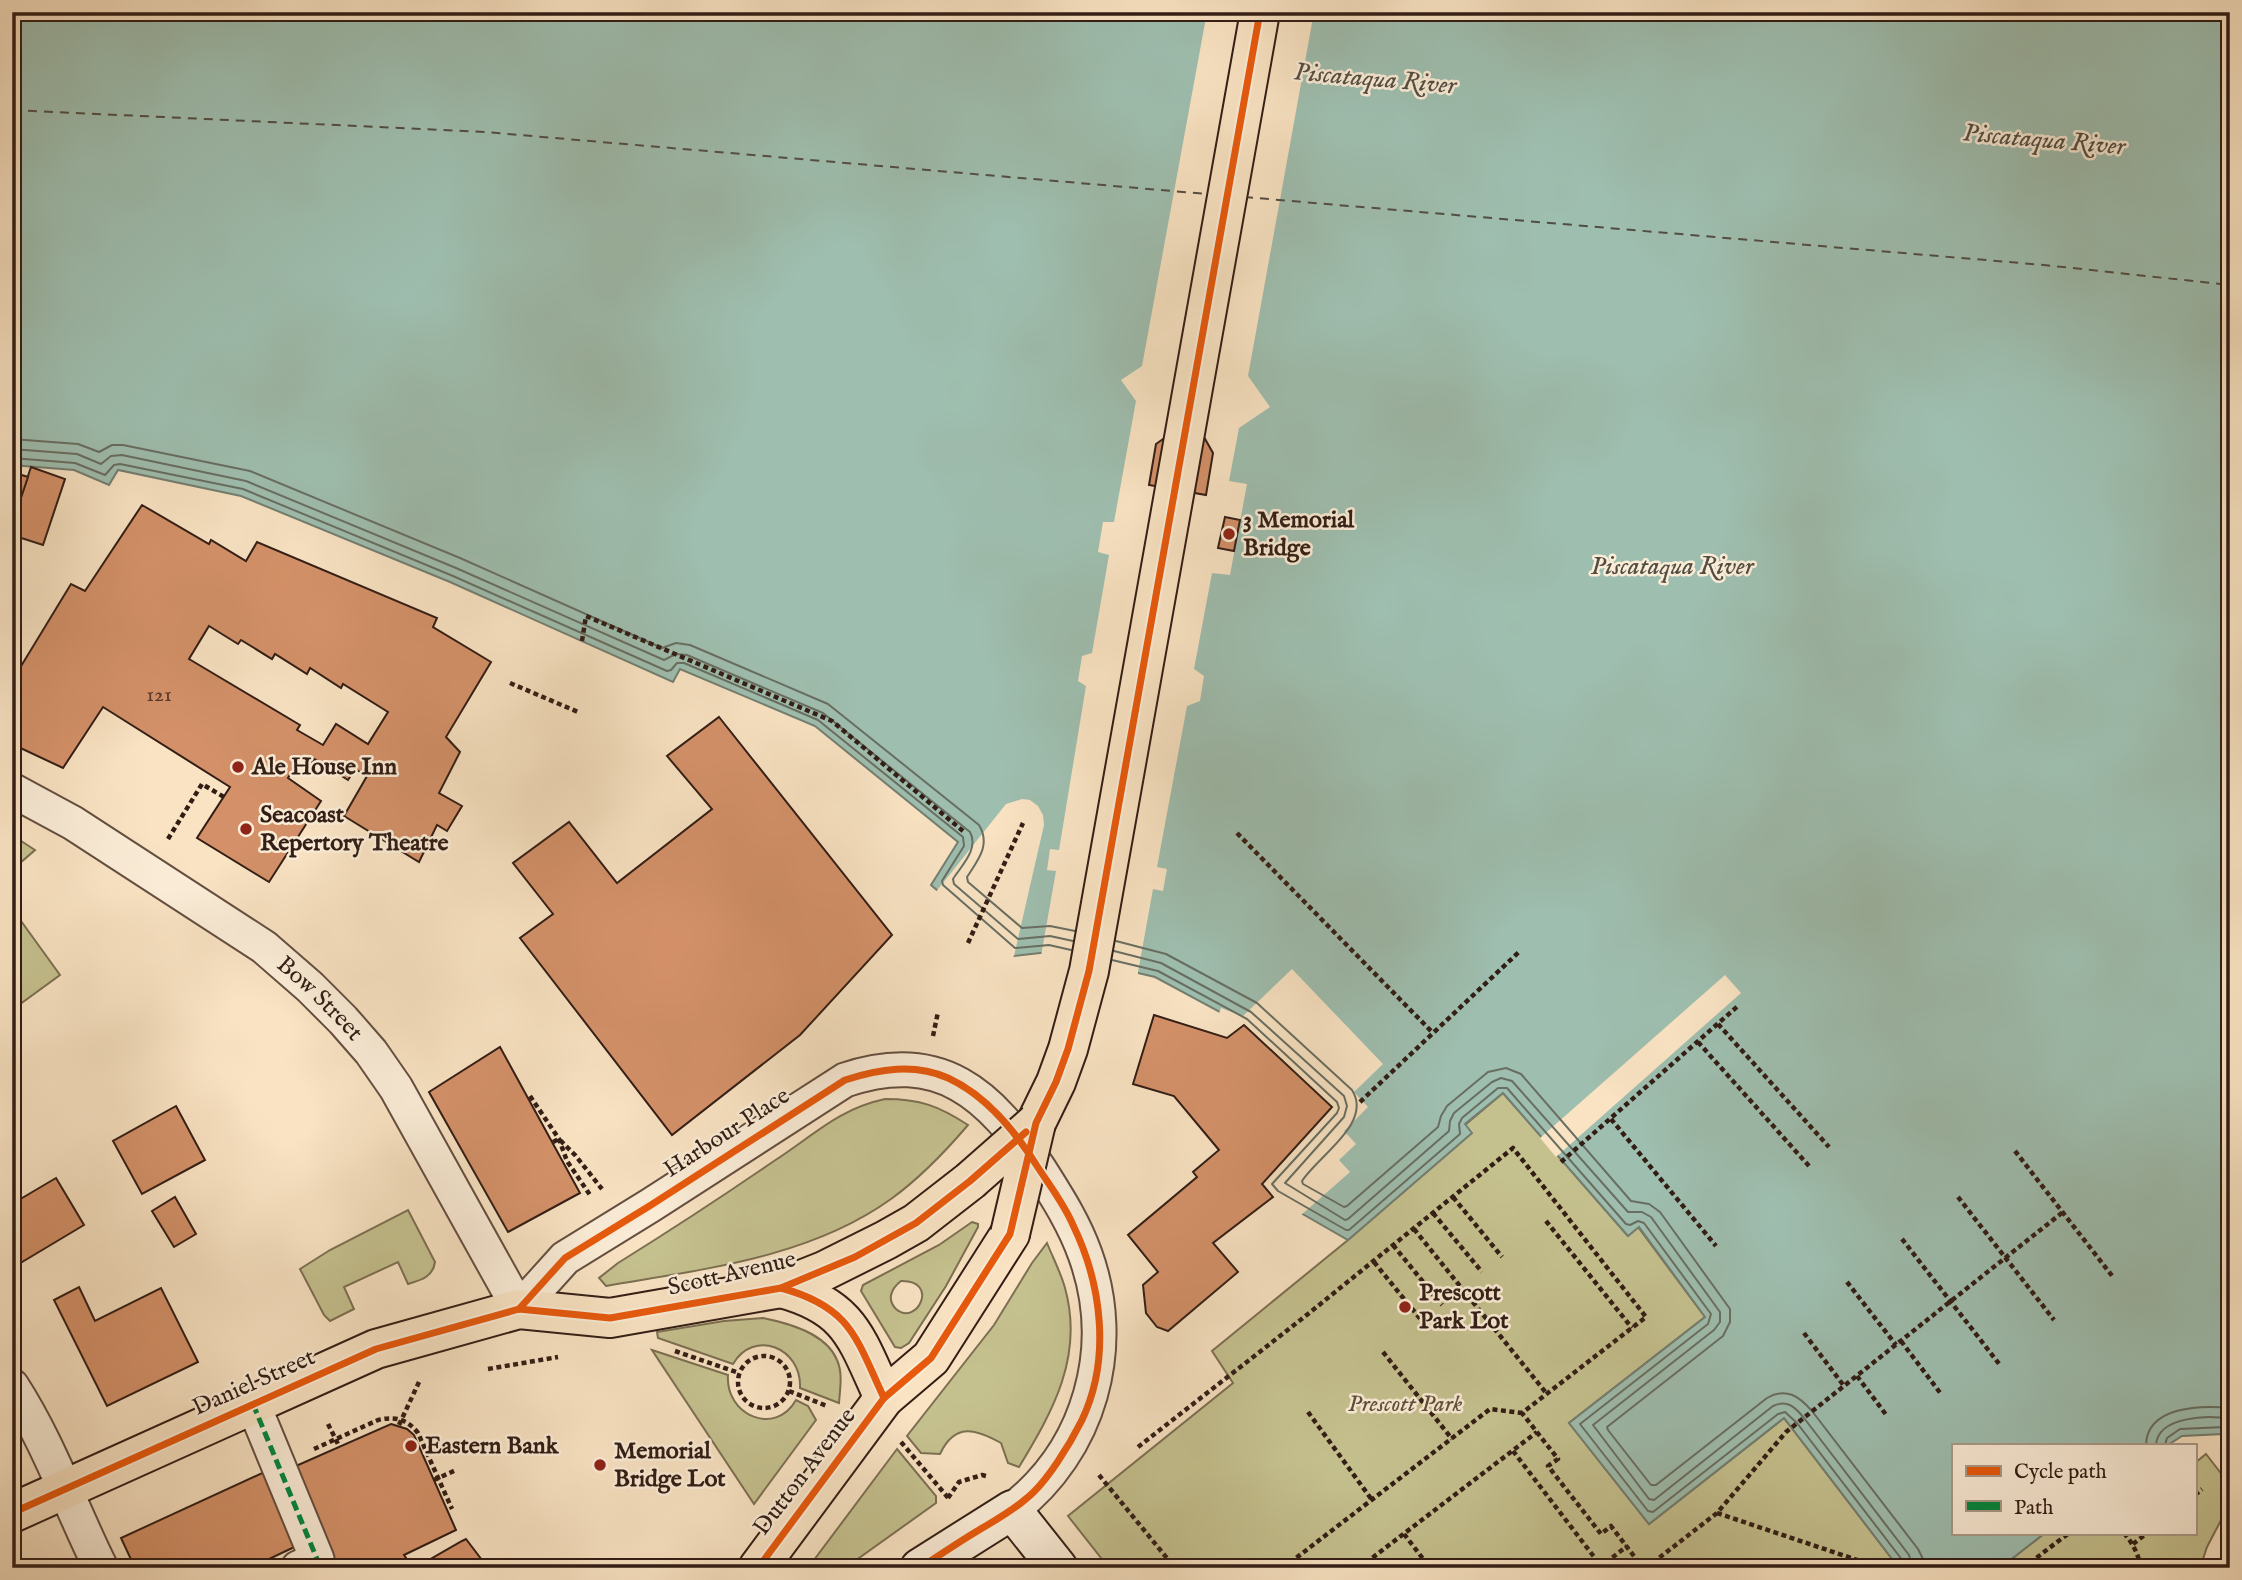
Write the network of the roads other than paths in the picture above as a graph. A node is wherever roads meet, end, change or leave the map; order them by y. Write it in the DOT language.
graph roads {
  1 [pos="1260,12"];
  2 [pos="12,790"];
  3 [pos="1036,1123"];
  4 [pos="781,1288"];
  5 [pos="519,1309"];
  6 [pos="12,1386"];
  7 [pos="884,1398"];
  8 [pos="253,1404"];
  9 [pos="65,1490"];
  10 [pos="1012,1510"];
  11 [pos="12,1513"];
  12 [pos="101,1568"];
  13 [pos="298,1568"];
  14 [pos="758,1568"];
  15 [pos="920,1568"];
  16 [pos="1058,1568"];
  1 -- 3 [label="main road"];
  2 -- 5 [label="street, Bow Street"];
  3 -- 4 [label="main road, Scott Avenue, bridge"];
  3 -- 7 [label="main road, Dutton Avenue, bridge"];
  4 -- 5 [label="main road, Scott Avenue"];
  4 -- 7 [label="main road"];
  5 -- 8 [label="main road, Daniel Street"];
  5 -- 10 [label="street, Harbour Place"];
  6 -- 9 [label="street"];
  7 -- 14 [label="main road, Dutton Avenue"];
  8 -- 9 [label="main road, Daniel Street"];
  8 -- 13 [label="street"];
  9 -- 11 [label="main road, Daniel Street"];
  9 -- 12 [label="street"];
  10 -- 15 [label="street"];
  10 -- 16 [label="street"];
}
